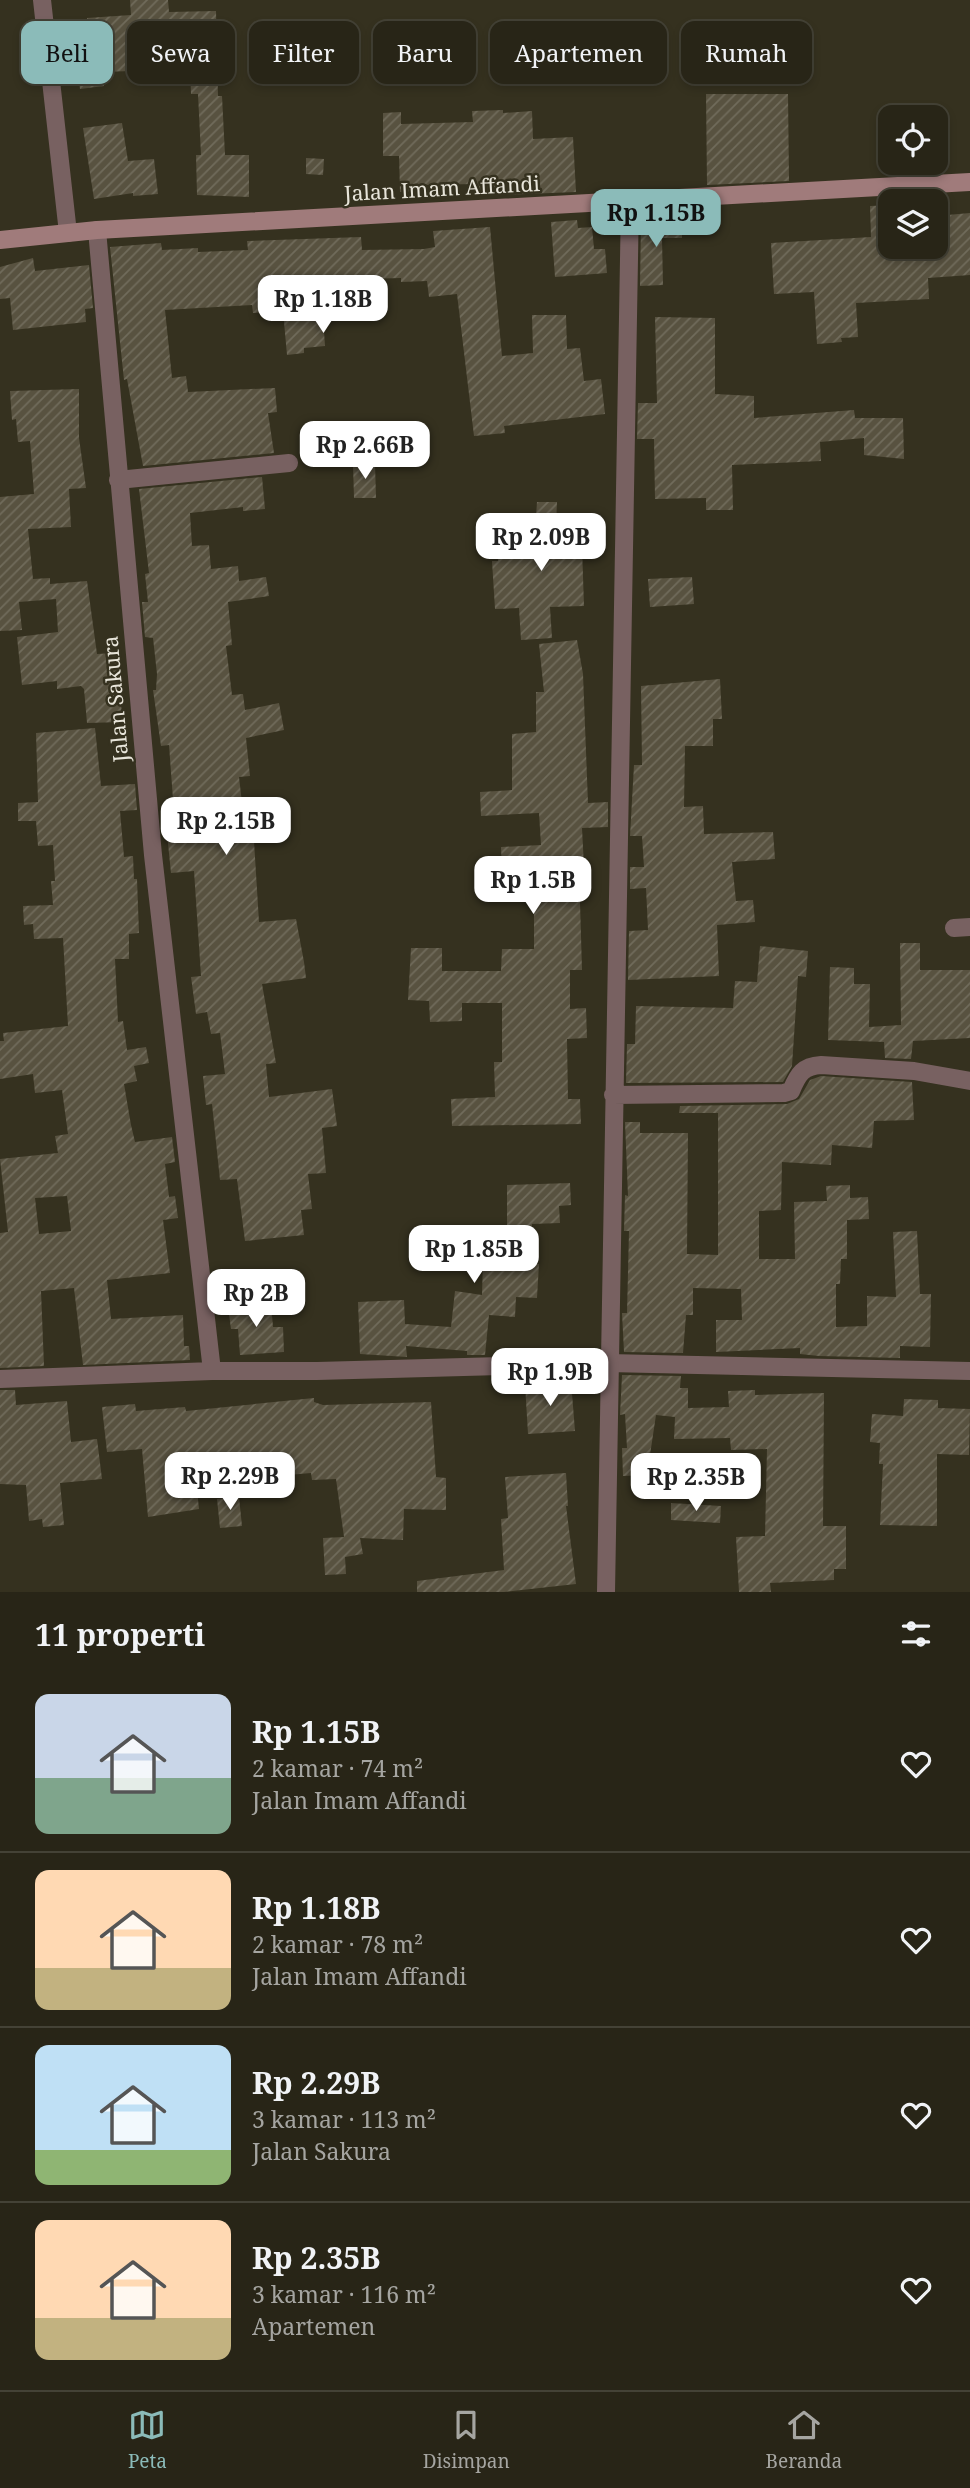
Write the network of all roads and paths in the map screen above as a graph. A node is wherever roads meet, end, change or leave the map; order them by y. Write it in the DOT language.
graph roads {
  1 [pos="42,0"];
  2 [pos="970,182"];
  3 [pos="630,201"];
  4 [pos="97,230"];
  5 [pos="68,233"];
  6 [pos="0,240"];
  7 [pos="289,463"];
  8 [pos="118,480"];
  9 [pos="970,1081"];
  10 [pos="613,1095"];
  11 [pos="608,1363"];
  12 [pos="212,1371"];
  13 [pos="970,1371"];
  14 [pos="0,1379"];
  15 [pos="606,1592"];
  1 -- 5 [label="street"];
  2 -- 3 [label="street, Jalan Imam Affandi"];
  3 -- 4 [label="street, Jalan Imam Affandi"];
  3 -- 10 [label="street"];
  4 -- 5 [label="street, Jalan Imam Affandi"];
  4 -- 8 [label="street, Jalan Sakura"];
  5 -- 6 [label="street, Jalan Imam Affandi"];
  7 -- 8 [label="street"];
  8 -- 12 [label="street, Jalan Sakura"];
  9 -- 10 [label="street"];
  10 -- 11 [label="street"];
  11 -- 12 [label="street"];
  11 -- 13 [label="street"];
  11 -- 15 [label="street"];
  12 -- 14 [label="street"];
}
